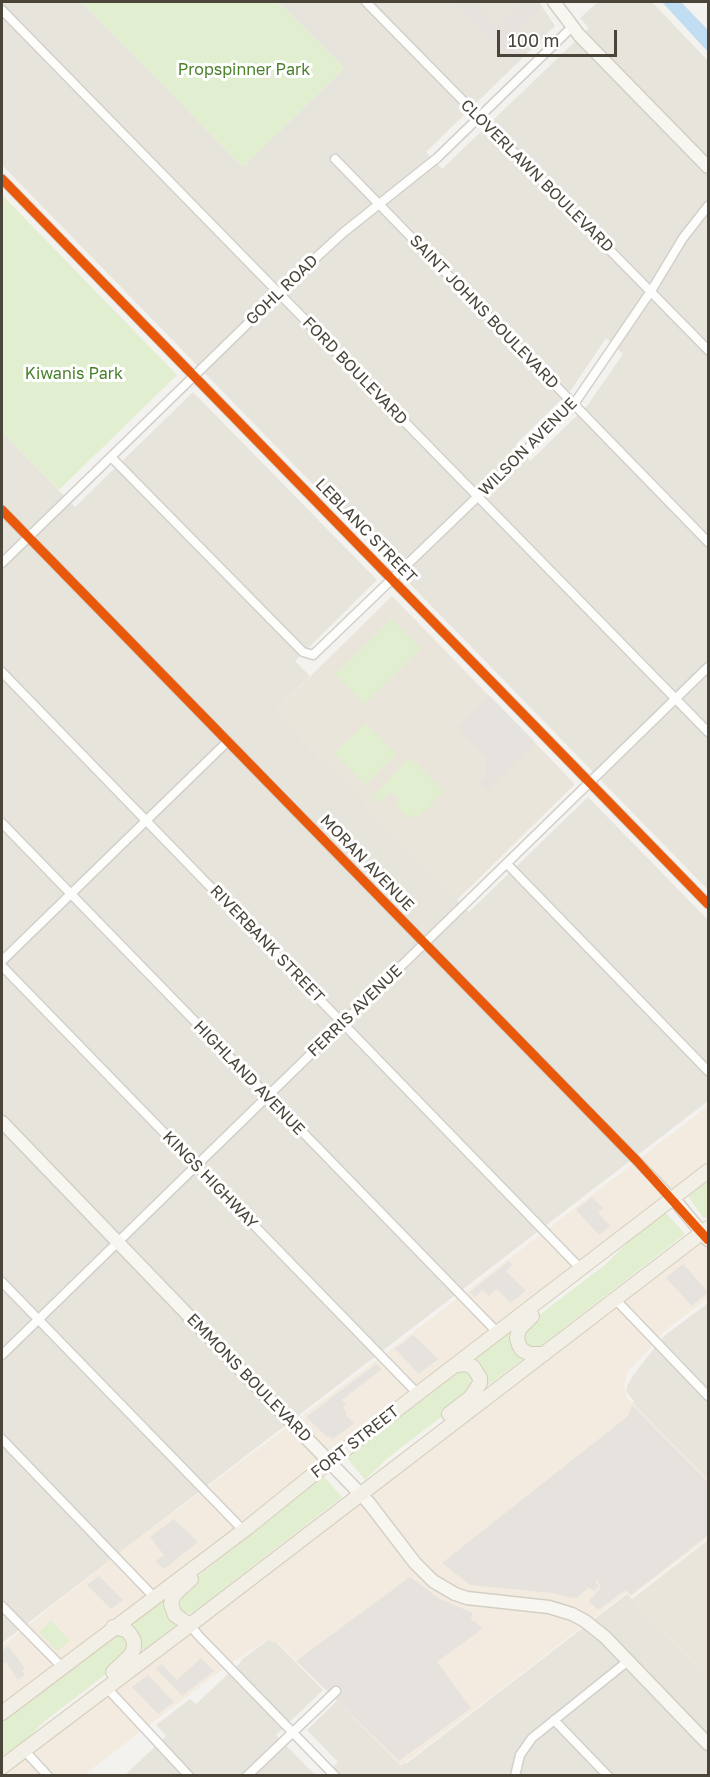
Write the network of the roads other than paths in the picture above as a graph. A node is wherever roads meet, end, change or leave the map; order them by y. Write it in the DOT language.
graph roads {
  1 [pos="366,2"];
  2 [pos="554,2"];
  3 [pos="2,10"];
  4 [pos="572,27"];
  5 [pos="480,117"];
  6 [pos="335,159"];
  7 [pos="708,167"];
  8 [pos="2,179"];
  9 [pos="380,204"];
  10 [pos="708,206"];
  11 [pos="651,291"];
  12 [pos="279,292"];
  13 [pos="708,350"];
  14 [pos="194,376"];
  15 [pos="574,404"];
  16 [pos="111,457"];
  17 [pos="478,496"];
  18 [pos="2,510"];
  19 [pos="28,537"];
  20 [pos="708,542"];
  21 [pos="2,563"];
  22 [pos="392,580"];
  23 [pos="708,667"];
  24 [pos="2,672"];
  25 [pos="675,699"];
  26 [pos="708,732"];
  27 [pos="227,742"];
  28 [pos="591,783"];
  29 [pos="146,820"];
  30 [pos="2,823"];
  31 [pos="507,864"];
  32 [pos="70,893"];
  33 [pos="708,904"];
  34 [pos="425,944"];
  35 [pos="2,964"];
  36 [pos="344,1023"];
  37 [pos="708,1071"];
  38 [pos="267,1097"];
  39 [pos="2,1122"];
  40 [pos="197,1166"];
  41 [pos="708,1171"];
  42 [pos="673,1198"];
  43 [pos="706,1234"];
  44 [pos="118,1242"];
  45 [pos="586,1264"];
  46 [pos="2,1282"];
  47 [pos="615,1299"];
  48 [pos="38,1320"];
  49 [pos="498,1333"];
  50 [pos="2,1355"];
  51 [pos="536,1356"];
  52 [pos="457,1365"];
  53 [pos="418,1394"];
  54 [pos="708,1396"];
  55 [pos="2,1439"];
  56 [pos="330,1461"];
  57 [pos="402,1462"];
  58 [pos="359,1494"];
  59 [pos="245,1529"];
  60 [pos="154,1596"];
  61 [pos="2,1606"];
  62 [pos="190,1625"];
  63 [pos="113,1628"];
  64 [pos="627,1661"];
  65 [pos="62,1667"];
  66 [pos="106,1687"];
  67 [pos="336,1691"];
  68 [pos="2,1713"];
  69 [pos="554,1720"];
  70 [pos="293,1732"];
  71 [pos="39,1739"];
  72 [pos="708,1744"];
  73 [pos="24,1750"];
  74 [pos="2,1767"];
  75 [pos="48,1776"];
  76 [pos="189,1776"];
  77 [pos="247,1776"];
  78 [pos="335,1776"];
  79 [pos="515,1776"];
  80 [pos="608,1776"];
  1 -- 5 [label="street, CLOVERLAWN BOULEVARD"];
  2 -- 4 [label="street"];
  3 -- 12 [label="street, FORD BOULEVARD"];
  4 -- 5 [label="street, GOHL ROAD"];
  4 -- 7 [label="street"];
  5 -- 9 [label="street, GOHL ROAD"];
  5 -- 11 [label="street, CLOVERLAWN BOULEVARD"];
  6 -- 9 [label="street, SAINT JOHNS BOULEVARD"];
  8 -- 14 [label="street, LEBLANC STREET"];
  9 -- 12 [label="street, GOHL ROAD"];
  9 -- 15 [label="street, SAINT JOHNS BOULEVARD"];
  10 -- 11 [label="street, WILSON AVENUE"];
  11 -- 13 [label="street, CLOVERLAWN BOULEVARD"];
  11 -- 15 [label="street, WILSON AVENUE"];
  12 -- 14 [label="street, GOHL ROAD"];
  12 -- 17 [label="street, FORD BOULEVARD"];
  14 -- 16 [label="street, GOHL ROAD"];
  14 -- 22 [label="street, LEBLANC STREET"];
  15 -- 17 [label="street, WILSON AVENUE"];
  15 -- 20 [label="street, SAINT JOHNS BOULEVARD"];
  16 -- 19 [label="street, GOHL ROAD"];
  16 -- 22 [label="street, WILSON AVENUE"];
  17 -- 22 [label="street, WILSON AVENUE"];
  17 -- 25 [label="street, FORD BOULEVARD"];
  18 -- 19 [label="street, MORAN AVENUE"];
  19 -- 21 [label="street, GOHL ROAD"];
  19 -- 27 [label="street, MORAN AVENUE"];
  22 -- 28 [label="street, LEBLANC STREET"];
  23 -- 25 [label="street, FERRIS AVENUE"];
  24 -- 29 [label="street, RIVERBANK STREET"];
  25 -- 26 [label="street, FORD BOULEVARD"];
  25 -- 28 [label="street, FERRIS AVENUE"];
  27 -- 29 [label="street"];
  27 -- 34 [label="street, MORAN AVENUE"];
  28 -- 31 [label="street, FERRIS AVENUE"];
  28 -- 33 [label="street, LEBLANC STREET"];
  29 -- 32 [label="street"];
  29 -- 36 [label="street, RIVERBANK STREET"];
  30 -- 32 [label="street, HIGHLAND AVENUE"];
  31 -- 34 [label="street, FERRIS AVENUE"];
  31 -- 37 [label="street"];
  32 -- 35 [label="street"];
  32 -- 38 [label="street, HIGHLAND AVENUE"];
  34 -- 36 [label="street, FERRIS AVENUE"];
  34 -- 42 [label="street, MORAN AVENUE"];
  35 -- 40 [label="street, KINGS HIGHWAY"];
  36 -- 38 [label="street, FERRIS AVENUE"];
  36 -- 45 [label="street, RIVERBANK STREET"];
  38 -- 40 [label="street, FERRIS AVENUE"];
  38 -- 49 [label="street, HIGHLAND AVENUE"];
  39 -- 44 [label="street, EMMONS BOULEVARD"];
  40 -- 44 [label="street, FERRIS AVENUE"];
  40 -- 53 [label="street, KINGS HIGHWAY"];
  41 -- 42 [label="main road, FORT STREET"];
  42 -- 43 [label="street, MORAN AVENUE"];
  42 -- 45 [label="main road, FORT STREET"];
  43 -- 47 [label="main road"];
  44 -- 48 [label="street, FERRIS AVENUE"];
  44 -- 56 [label="street, EMMONS BOULEVARD"];
  45 -- 49 [label="main road, FORT STREET"];
  45 -- 51 [label="main road"];
  46 -- 48 [label="street"];
  47 -- 51 [label="main road"];
  47 -- 54 [label="street"];
  48 -- 50 [label="street, FERRIS AVENUE"];
  48 -- 59 [label="street"];
  49 -- 52 [label="main road, FORT STREET"];
  51 -- 57 [label="main road"];
  52 -- 53 [label="main road, FORT STREET"];
  52 -- 57 [label="main road"];
  53 -- 56 [label="main road, FORT STREET"];
  55 -- 60 [label="street"];
  56 -- 58 [label="street, EMMONS BOULEVARD"];
  56 -- 59 [label="main road, FORT STREET"];
  57 -- 58 [label="main road"];
  58 -- 62 [label="main road"];
  58 -- 64 [label="street, EMMONS BOULEVARD"];
  59 -- 60 [label="main road, FORT STREET"];
  59 -- 62 [label="main road"];
  60 -- 63 [label="main road, FORT STREET"];
  61 -- 65 [label="street"];
  62 -- 66 [label="main road"];
  62 -- 70 [label="street"];
  63 -- 65 [label="main road, FORT STREET"];
  63 -- 71 [label="main road"];
  64 -- 69 [label="street"];
  64 -- 72 [label="street, EMMONS BOULEVARD"];
  65 -- 68 [label="main road, FORT STREET"];
  66 -- 71 [label="main road"];
  66 -- 76 [label="street"];
  67 -- 70 [label="street"];
  69 -- 79 [label="street"];
  69 -- 80 [label="street"];
  70 -- 77 [label="street"];
  70 -- 78 [label="street"];
  71 -- 73 [label="main road"];
  73 -- 74 [label="main road"];
  73 -- 75 [label="street"];
}
